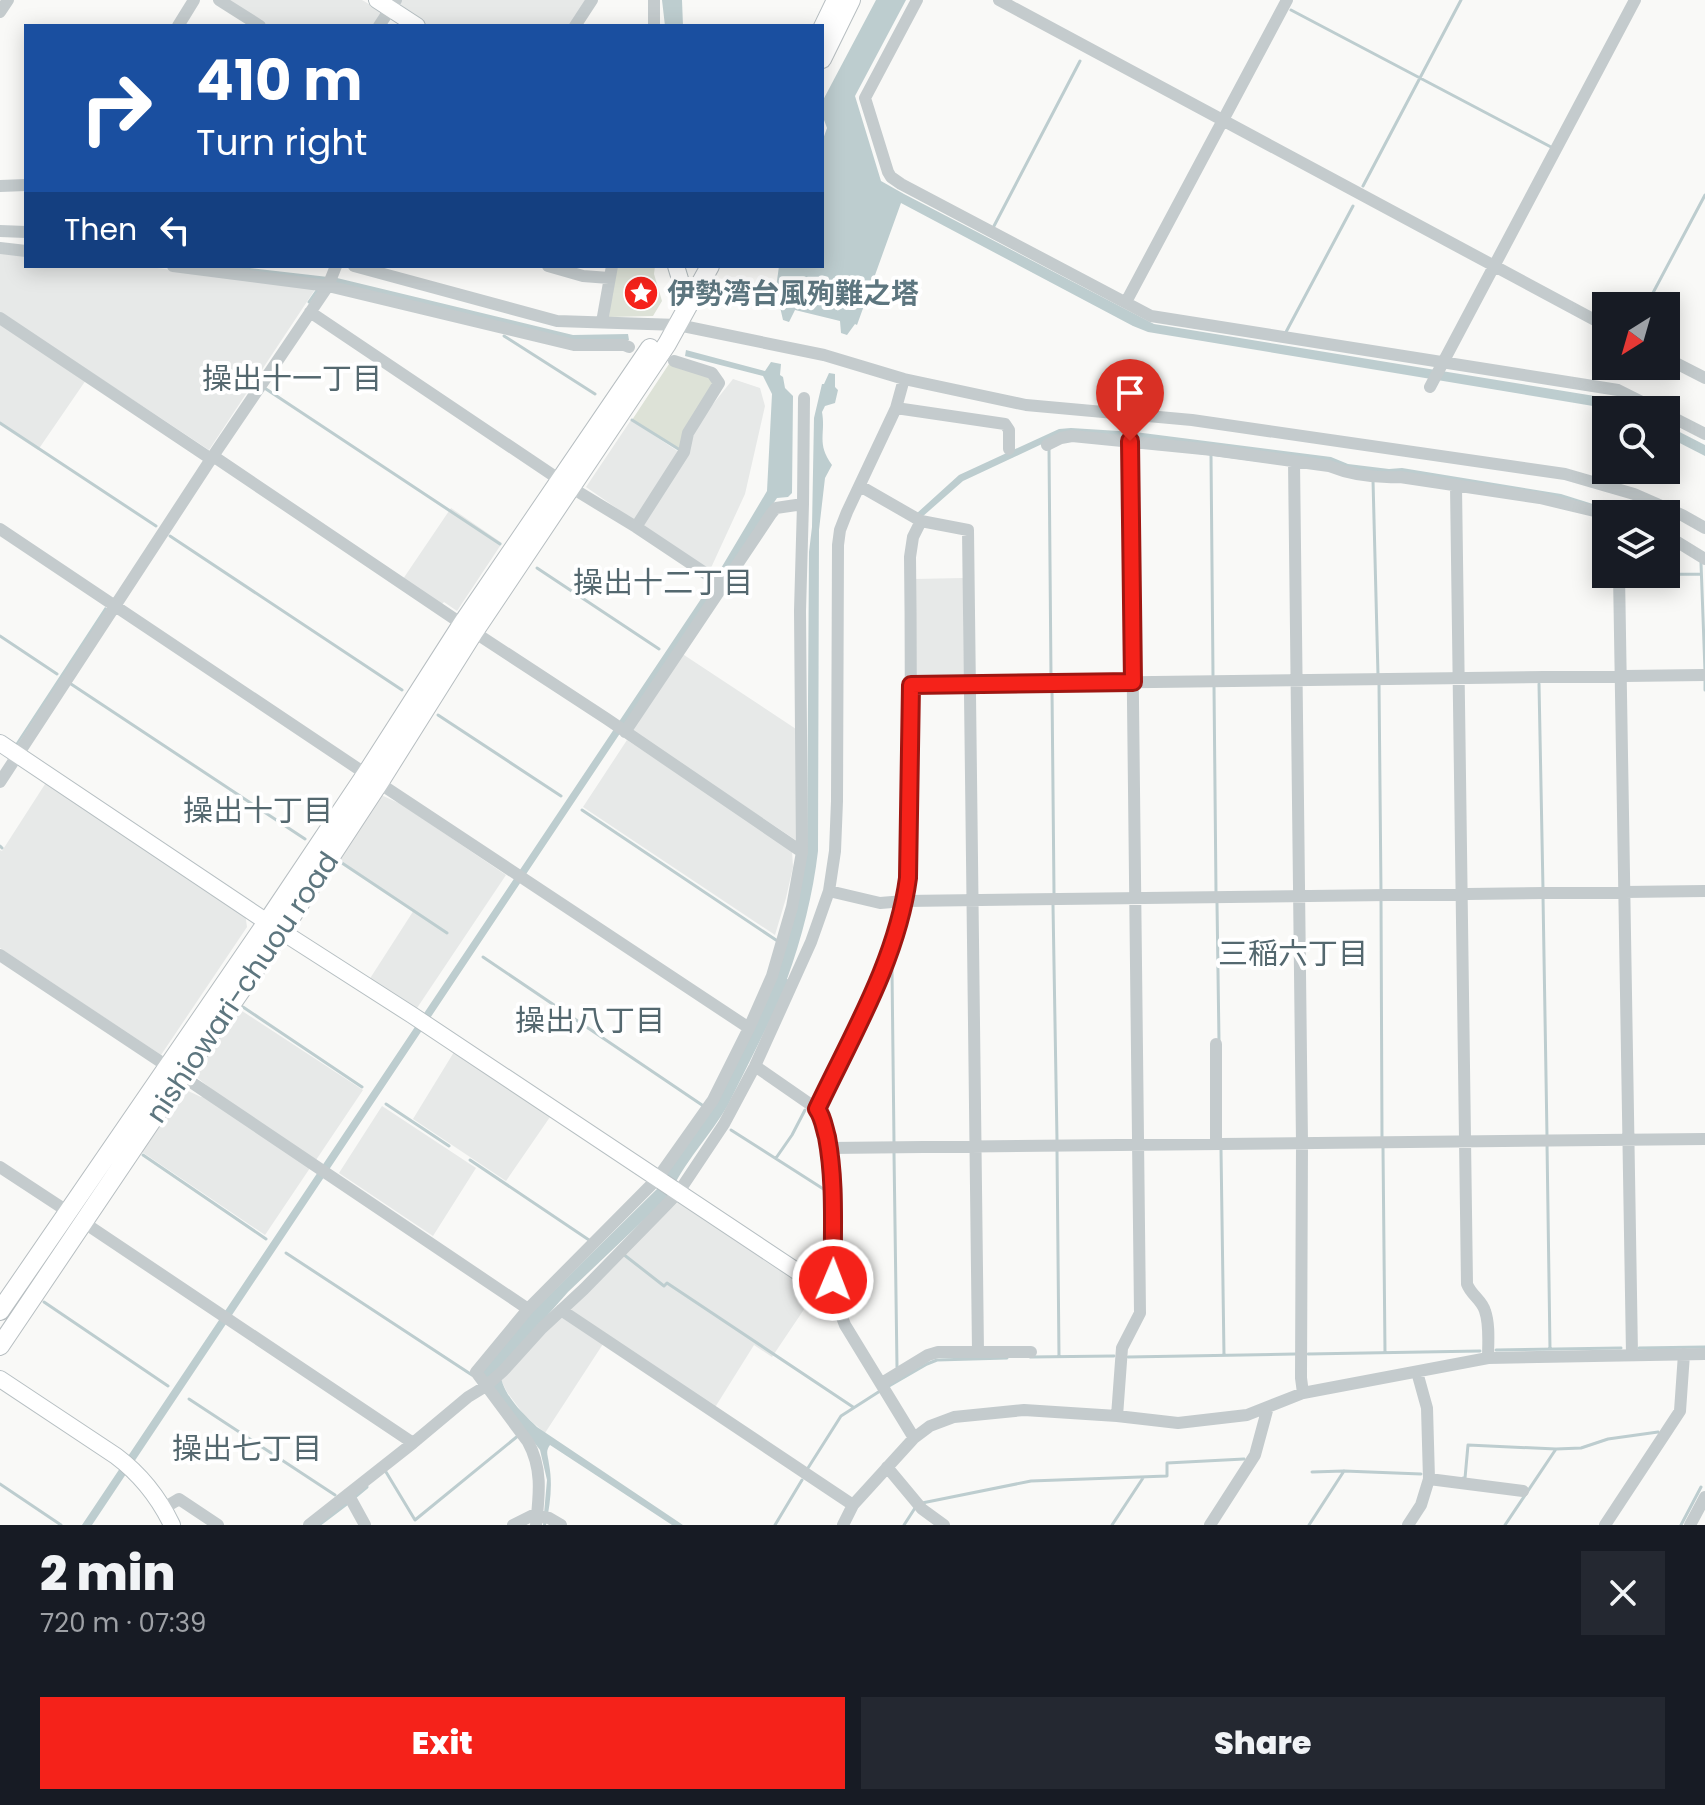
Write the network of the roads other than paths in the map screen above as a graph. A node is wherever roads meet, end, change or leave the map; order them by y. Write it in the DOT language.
graph roads {
  1 [pos="8,0"];
  2 [pos="194,0"];
  3 [pos="219,0"];
  4 [pos="592,0"];
  5 [pos="654,0"];
  6 [pos="836,0"];
  7 [pos="851,0"];
  8 [pos="917,0"];
  9 [pos="999,0"];
  10 [pos="1287,0"];
  11 [pos="1635,0"];
  12 [pos="388,3"];
  13 [pos="0,12"];
  14 [pos="179,24"];
  15 [pos="257,24"];
  16 [pos="380,24"];
  17 [pos="414,24"];
  18 [pos="576,24"];
  19 [pos="654,24"];
  20 [pos="824,25"];
  21 [pos="824,55"];
  22 [pos="1224,120"];
  23 [pos="24,185"];
  24 [pos="0,186"];
  25 [pos="0,231"];
  26 [pos="22,242"];
  27 [pos="0,248"];
  28 [pos="1495,267"];
  29 [pos="208,268"];
  30 [pos="361,268"];
  31 [pos="555,268"];
  32 [pos="677,268"];
  33 [pos="695,268"];
  34 [pos="708,268"];
  35 [pos="610,272"];
  36 [pos="332,275"];
  37 [pos="686,297"];
  38 [pos="1126,302"];
  39 [pos="310,312"];
  40 [pos="0,318"];
  41 [pos="1592,319"];
  42 [pos="602,322"];
  43 [pos="672,325"];
  44 [pos="629,347"];
  45 [pos="674,361"];
  46 [pos="1444,362"];
  47 [pos="1680,365"];
  48 [pos="1705,378"];
  49 [pos="904,379"];
  50 [pos="1430,387"];
  51 [pos="1630,396"];
  52 [pos="804,398"];
  53 [pos="896,408"];
  54 [pos="1680,421"];
  55 [pos="1705,434"];
  56 [pos="1130,441"];
  57 [pos="1047,445"];
  58 [pos="1009,449"];
  59 [pos="212,458"];
  60 [pos="1294,461"];
  61 [pos="566,484"];
  62 [pos="860,486"];
  63 [pos="1456,486"];
  64 [pos="803,504"];
  65 [pos="1592,510"];
  66 [pos="921,521"];
  67 [pos="636,527"];
  68 [pos="1705,528"];
  69 [pos="0,529"];
  70 [pos="1680,543"];
  71 [pos="1705,559"];
  72 [pos="722,585"];
  73 [pos="1619,588"];
  74 [pos="115,605"];
  75 [pos="468,628"];
  76 [pos="1622,675"];
  77 [pos="1705,675"];
  78 [pos="1459,678"];
  79 [pos="1296,680"];
  80 [pos="1133,682"];
  81 [pos="970,684"];
  82 [pos="911,685"];
  83 [pos="625,732"];
  84 [pos="0,743"];
  85 [pos="18,755"];
  86 [pos="373,778"];
  87 [pos="0,782"];
  88 [pos="802,852"];
  89 [pos="829,891"];
  90 [pos="1705,891"];
  91 [pos="1626,893"];
  92 [pos="1462,895"];
  93 [pos="1298,896"];
  94 [pos="1135,899"];
  95 [pos="905,901"];
  96 [pos="971,901"];
  97 [pos="274,927"];
  98 [pos="0,955"];
  99 [pos="749,1028"];
  100 [pos="1216,1044"];
  101 [pos="755,1066"];
  102 [pos="174,1071"];
  103 [pos="817,1109"];
  104 [pos="1705,1139"];
  105 [pos="1629,1140"];
  106 [pos="1464,1141"];
  107 [pos="1302,1143"];
  108 [pos="1216,1144"];
  109 [pos="1138,1145"];
  110 [pos="829,1148"];
  111 [pos="975,1148"];
  112 [pos="0,1167"];
  113 [pos="667,1186"];
  114 [pos="67,1211"];
  115 [pos="83,1222"];
  116 [pos="834,1296"];
  117 [pos="528,1309"];
  118 [pos="561,1310"];
  119 [pos="0,1311"];
  120 [pos="0,1346"];
  121 [pos="978,1352"];
  122 [pos="1031,1352"];
  123 [pos="1632,1354"];
  124 [pos="1684,1354"];
  125 [pos="1705,1354"];
  126 [pos="1488,1358"];
  127 [pos="1417,1372"];
  128 [pos="0,1379"];
  129 [pos="882,1383"];
  130 [pos="486,1386"];
  131 [pos="1303,1393"];
  132 [pos="1268,1407"];
  133 [pos="1117,1416"];
  134 [pos="914,1438"];
  135 [pos="413,1443"];
  136 [pos="887,1467"];
  137 [pos="1429,1479"];
  138 [pos="1523,1491"];
  139 [pos="348,1494"];
  140 [pos="1705,1497"];
  141 [pos="853,1505"];
  142 [pos="164,1508"];
  143 [pos="540,1518"];
  144 [pos="172,1525"];
  145 [pos="218,1525"];
  146 [pos="309,1525"];
  147 [pos="365,1525"];
  148 [pos="513,1525"];
  149 [pos="561,1525"];
  150 [pos="843,1525"];
  151 [pos="944,1525"];
  152 [pos="1210,1525"];
  153 [pos="1408,1525"];
  154 [pos="1605,1525"];
  155 [pos="1690,1525"];
  1 -- 13 [label="street"];
  2 -- 14 [label="street"];
  3 -- 15 [label="street"];
  4 -- 18 [label="street"];
  5 -- 19 [label="street"];
  6 -- 20 [label="main road"];
  7 -- 21 [label="main road"];
  8 -- 38 [label="street"];
  9 -- 22 [label="street"];
  10 -- 22 [label="street"];
  11 -- 28 [label="street"];
  12 -- 16 [label="street"];
  12 -- 17 [label="street"];
  22 -- 28 [label="street"];
  22 -- 38 [label="street"];
  23 -- 24 [label="street"];
  25 -- 26 [label="street"];
  26 -- 27 [label="street"];
  28 -- 41 [label="street"];
  28 -- 46 [label="street"];
  29 -- 36 [label="street"];
  30 -- 42 [label="street"];
  31 -- 35 [label="street"];
  32 -- 37 [label="street"];
  33 -- 37 [label="main road"];
  34 -- 37 [label="main road"];
  35 -- 42 [label="street"];
  36 -- 39 [label="street"];
  36 -- 44 [label="street"];
  37 -- 43 [label="main road, nishiowari-chuou road"];
  38 -- 46 [label="street"];
  39 -- 59 [label="street"];
  39 -- 61 [label="street"];
  40 -- 59 [label="street"];
  42 -- 43 [label="street"];
  43 -- 49 [label="street"];
  43 -- 61 [label="main road, nishiowari-chuou road"];
  45 -- 67 [label="street"];
  46 -- 50 [label="street"];
  46 -- 51 [label="street"];
  47 -- 48 [label="street"];
  49 -- 53 [label="street"];
  49 -- 68 [label="street"];
  52 -- 64 [label="street"];
  53 -- 58 [label="street"];
  53 -- 62 [label="street"];
  54 -- 55 [label="street"];
  56 -- 57 [label="street"];
  56 -- 60 [label="street"];
  56 -- 80 [label="street"];
  59 -- 74 [label="street"];
  59 -- 75 [label="street"];
  60 -- 63 [label="street"];
  60 -- 79 [label="street"];
  61 -- 67 [label="street"];
  61 -- 75 [label="main road, nishiowari-chuou road"];
  62 -- 66 [label="street"];
  62 -- 89 [label="street"];
  63 -- 65 [label="street"];
  63 -- 78 [label="street"];
  64 -- 72 [label="street"];
  64 -- 88 [label="street"];
  66 -- 81 [label="street"];
  66 -- 82 [label="street"];
  67 -- 72 [label="street"];
  69 -- 74 [label="street"];
  70 -- 71 [label="street"];
  72 -- 83 [label="street"];
  73 -- 76 [label="street"];
  74 -- 85 [label="street"];
  74 -- 86 [label="street"];
  75 -- 83 [label="street"];
  75 -- 86 [label="main road, nishiowari-chuou road"];
  76 -- 77 [label="street"];
  76 -- 78 [label="street"];
  76 -- 91 [label="street"];
  78 -- 79 [label="street"];
  78 -- 92 [label="street"];
  79 -- 80 [label="street"];
  79 -- 93 [label="street"];
  80 -- 81 [label="street"];
  80 -- 94 [label="street"];
  81 -- 82 [label="street"];
  81 -- 96 [label="street"];
  82 -- 95 [label="street"];
  83 -- 88 [label="street"];
  84 -- 85 [label="street"];
  85 -- 87 [label="street"];
  85 -- 97 [label="street"];
  86 -- 97 [label="main road, nishiowari-chuou road"];
  86 -- 99 [label="street"];
  88 -- 99 [label="street"];
  89 -- 95 [label="street"];
  89 -- 101 [label="street"];
  90 -- 91 [label="street"];
  91 -- 92 [label="street"];
  91 -- 105 [label="street"];
  92 -- 93 [label="street"];
  92 -- 106 [label="street"];
  93 -- 94 [label="street"];
  93 -- 107 [label="street"];
  94 -- 96 [label="street"];
  94 -- 109 [label="street"];
  95 -- 96 [label="street"];
  95 -- 103 [label="street"];
  96 -- 111 [label="street"];
  97 -- 102 [label="main road, nishiowari-chuou road"];
  97 -- 113 [label="street"];
  98 -- 102 [label="street"];
  99 -- 113 [label="street"];
  100 -- 108 [label="street"];
  101 -- 103 [label="street"];
  101 -- 113 [label="street"];
  102 -- 114 [label="main road, nishiowari-chuou road"];
  102 -- 115 [label="main road, nishiowari-chuou road"];
  102 -- 117 [label="street"];
  103 -- 110 [label="street"];
  104 -- 105 [label="street"];
  105 -- 106 [label="street"];
  105 -- 123 [label="street"];
  106 -- 107 [label="street"];
  106 -- 126 [label="street"];
  107 -- 108 [label="street"];
  107 -- 131 [label="street"];
  108 -- 109 [label="street"];
  109 -- 111 [label="street"];
  109 -- 133 [label="street"];
  110 -- 111 [label="street"];
  110 -- 116 [label="street"];
  111 -- 121 [label="street"];
  112 -- 114 [label="street"];
  113 -- 116 [label="street"];
  113 -- 117 [label="street"];
  113 -- 118 [label="street"];
  114 -- 119 [label="main road, nishiowari-chuou road"];
  115 -- 120 [label="main road, nishiowari-chuou road"];
  115 -- 135 [label="street"];
  116 -- 129 [label="street"];
  117 -- 130 [label="street"];
  118 -- 130 [label="street"];
  118 -- 141 [label="street"];
  121 -- 122 [label="street"];
  121 -- 129 [label="street"];
  123 -- 124 [label="street"];
  123 -- 126 [label="street"];
  124 -- 125 [label="street"];
  124 -- 154 [label="street"];
  126 -- 127 [label="street"];
  127 -- 131 [label="street"];
  127 -- 137 [label="street"];
  128 -- 142 [label="street"];
  129 -- 134 [label="street"];
  130 -- 135 [label="street"];
  130 -- 143 [label="street"];
  131 -- 132 [label="street"];
  132 -- 133 [label="street"];
  132 -- 152 [label="street"];
  133 -- 134 [label="street"];
  134 -- 136 [label="street"];
  135 -- 139 [label="street"];
  136 -- 141 [label="street"];
  136 -- 151 [label="street"];
  137 -- 138 [label="street"];
  137 -- 153 [label="street"];
  139 -- 146 [label="street"];
  139 -- 147 [label="street"];
  140 -- 155 [label="street"];
  141 -- 150 [label="street"];
  142 -- 144 [label="street"];
  142 -- 145 [label="street"];
  143 -- 148 [label="street"];
  143 -- 149 [label="street"];
}
